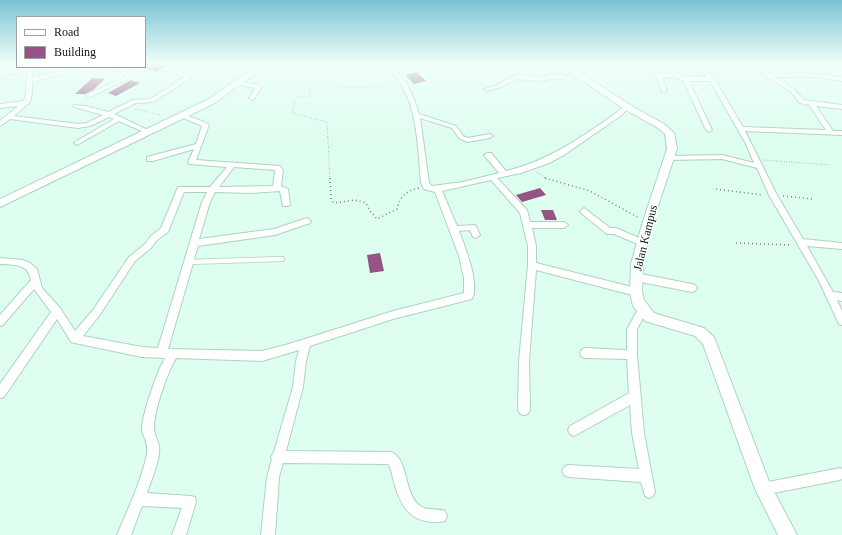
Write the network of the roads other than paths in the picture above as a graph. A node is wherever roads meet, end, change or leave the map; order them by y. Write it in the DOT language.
graph roads {
  1 [pos="29,88"];
  2 [pos="105,88"];
  3 [pos="172,88"];
  4 [pos="231,88"];
  5 [pos="258,88"];
  6 [pos="407,88"];
  7 [pos="491,88"];
  8 [pos="599,88"];
  9 [pos="663,88"];
  10 [pos="689,88"];
  11 [pos="717,88"];
  12 [pos="789,88"];
  13 [pos="487,89"];
  14 [pos="664,91"];
  15 [pos="88,96"];
  16 [pos="252,98"];
  17 [pos="24,104"];
  18 [pos="812,104"];
  19 [pos="0,106"];
  20 [pos="76,106"];
  21 [pos="627,107"];
  22 [pos="842,107"];
  23 [pos="110,114"];
  24 [pos="416,115"];
  25 [pos="9,117"];
  26 [pos="120,118"];
  27 [pos="179,118"];
  28 [pos="0,124"];
  29 [pos="740,129"];
  30 [pos="709,130"];
  31 [pos="148,132"];
  32 [pos="831,133"];
  33 [pos="842,133"];
  34 [pos="490,136"];
  35 [pos="77,143"];
  36 [pos="198,145"];
  37 [pos="488,155"];
  38 [pos="668,158"];
  39 [pos="150,159"];
  40 [pos="758,163"];
  41 [pos="232,165"];
  42 [pos="504,174"];
  43 [pos="493,178"];
  44 [pos="277,188"];
  45 [pos="438,189"];
  46 [pos="212,190"];
  47 [pos="0,203"];
  48 [pos="286,204"];
  49 [pos="584,211"];
  50 [pos="307,221"];
  51 [pos="528,225"];
  52 [pos="564,225"];
  53 [pos="454,229"];
  54 [pos="476,235"];
  55 [pos="194,243"];
  56 [pos="643,243"];
  57 [pos="801,244"];
  58 [pos="842,246"];
  59 [pos="282,259"];
  60 [pos="0,261"];
  61 [pos="189,262"];
  62 [pos="532,265"];
  63 [pos="636,277"];
  64 [pos="35,281"];
  65 [pos="692,288"];
  66 [pos="636,292"];
  67 [pos="831,296"];
  68 [pos="842,297"];
  69 [pos="643,309"];
  70 [pos="57,311"];
  71 [pos="842,321"];
  72 [pos="0,322"];
  73 [pos="75,339"];
  74 [pos="306,344"];
  75 [pos="168,353"];
  76 [pos="585,353"];
  77 [pos="632,355"];
  78 [pos="0,393"];
  79 [pos="635,396"];
  80 [pos="524,410"];
  81 [pos="574,430"];
  82 [pos="277,457"];
  83 [pos="568,471"];
  84 [pos="840,474"];
  85 [pos="646,476"];
  86 [pos="763,489"];
  87 [pos="649,492"];
  88 [pos="138,499"];
  89 [pos="440,516"];
  90 [pos="124,535"];
  91 [pos="179,535"];
  92 [pos="268,535"];
  93 [pos="788,535"];
  1 -- 17 [label="street"];
  2 -- 15 [label="lane"];
  3 -- 23 [label="street"];
  4 -- 27 [label="street"];
  5 -- 16 [label="street"];
  6 -- 24 [label="street"];
  7 -- 13 [label="street"];
  8 -- 21 [label="street, Jalan Kampus"];
  9 -- 14 [label="street"];
  10 -- 30 [label="street"];
  11 -- 29 [label="street"];
  12 -- 18 [label="street"];
  17 -- 19 [label="street"];
  17 -- 25 [label="street"];
  18 -- 22 [label="street"];
  18 -- 32 [label="street"];
  20 -- 23 [label="street"];
  21 -- 38 [label="street, Jalan Kampus"];
  21 -- 42 [label="street"];
  23 -- 25 [label="street"];
  23 -- 26 [label="street"];
  24 -- 34 [label="street"];
  24 -- 45 [label="street"];
  25 -- 28 [label="street"];
  26 -- 31 [label="street"];
  26 -- 35 [label="street"];
  27 -- 31 [label="street"];
  27 -- 36 [label="street"];
  29 -- 32 [label="street"];
  29 -- 40 [label="street"];
  31 -- 47 [label="street"];
  32 -- 33 [label="street"];
  36 -- 39 [label="street"];
  36 -- 41 [label="street"];
  37 -- 42 [label="street"];
  38 -- 40 [label="street"];
  38 -- 56 [label="street, Jalan Kampus"];
  40 -- 57 [label="street"];
  41 -- 44 [label="street"];
  41 -- 46 [label="street"];
  42 -- 43 [label="street"];
  43 -- 45 [label="street"];
  43 -- 51 [label="street"];
  44 -- 46 [label="street"];
  44 -- 48 [label="street"];
  45 -- 53 [label="street"];
  46 -- 55 [label="street"];
  46 -- 73 [label="street"];
  49 -- 56 [label="street"];
  50 -- 55 [label="street"];
  51 -- 52 [label="street"];
  51 -- 62 [label="street"];
  53 -- 54 [label="street"];
  53 -- 74 [label="street"];
  55 -- 61 [label="street"];
  56 -- 63 [label="street, Jalan Kampus"];
  57 -- 58 [label="street"];
  57 -- 67 [label="street"];
  59 -- 61 [label="lane"];
  60 -- 64 [label="street"];
  61 -- 75 [label="street"];
  62 -- 66 [label="street"];
  62 -- 80 [label="street"];
  63 -- 65 [label="street"];
  63 -- 66 [label="street, Jalan Kampus"];
  64 -- 70 [label="street"];
  64 -- 72 [label="street"];
  66 -- 69 [label="street, Jalan Kampus"];
  67 -- 68 [label="street"];
  67 -- 71 [label="street"];
  69 -- 77 [label="street"];
  69 -- 86 [label="street"];
  70 -- 73 [label="street"];
  70 -- 78 [label="street"];
  73 -- 75 [label="street"];
  74 -- 75 [label="street"];
  74 -- 82 [label="street"];
  75 -- 88 [label="street"];
  76 -- 77 [label="street"];
  77 -- 79 [label="street"];
  79 -- 81 [label="street"];
  79 -- 85 [label="street"];
  82 -- 89 [label="street"];
  82 -- 92 [label="street"];
  83 -- 85 [label="street"];
  84 -- 86 [label="street"];
  85 -- 87 [label="street"];
  86 -- 93 [label="street"];
  88 -- 90 [label="street"];
  88 -- 91 [label="street"];
}
